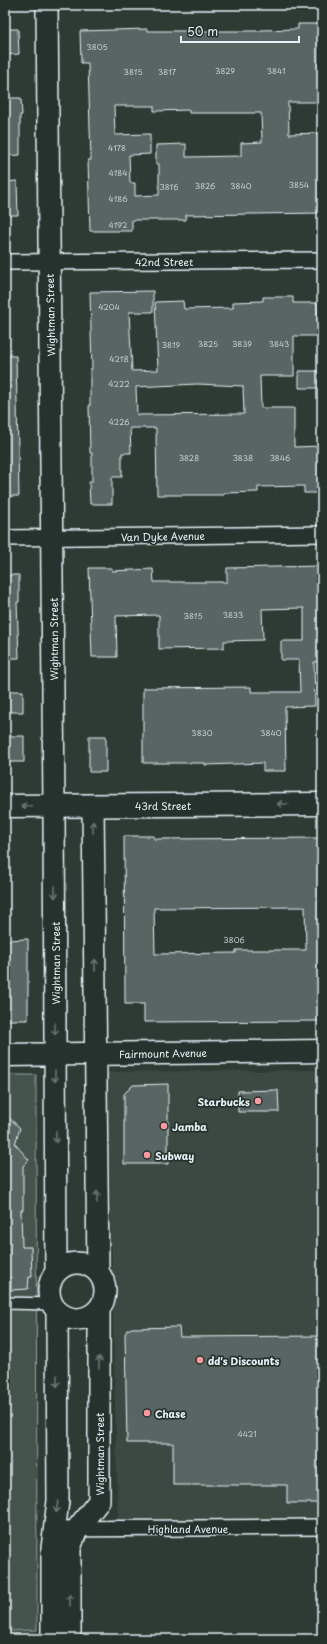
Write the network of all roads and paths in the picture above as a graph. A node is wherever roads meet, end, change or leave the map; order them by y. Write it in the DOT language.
graph roads {
  1 [pos="47,5"];
  2 [pos="322,260"];
  3 [pos="5,262"];
  4 [pos="50,262"];
  5 [pos="322,534"];
  6 [pos="52,537"];
  7 [pos="5,538"];
  8 [pos="322,804"];
  9 [pos="5,806"];
  10 [pos="54,806"];
  11 [pos="93,806"];
  12 [pos="322,1051"];
  13 [pos="55,1054"];
  14 [pos="95,1054"];
  15 [pos="5,1055"];
  16 [pos="56,1272"];
  17 [pos="98,1272"];
  18 [pos="5,1303"];
  19 [pos="54,1308"];
  20 [pos="99,1309"];
  21 [pos="322,1528"];
  22 [pos="54,1529"];
  23 [pos="77,1529"];
  24 [pos="52,1639"];
  25 [pos="70,1639"];
  1 -- 4 [label="main road, Wightman Street"];
  2 -- 4 [label="street, 42nd Street"];
  3 -- 4 [label="street, 42nd Street"];
  4 -- 6 [label="main road, Wightman Street"];
  5 -- 6 [label="street, Van Dyke Avenue"];
  6 -- 7 [label="street, Van Dyke Avenue"];
  6 -- 10 [label="main road, Wightman Street"];
  8 -- 11 [label="main road, 43rd Street, one-way"];
  10 -- 9 [label="main road, 43rd Street, one-way"];
  10 -- 11 [label="main road, 43rd Street"];
  10 -- 13 [label="main road, Wightman Street, one-way"];
  14 -- 11 [label="main road, Wightman Street, one-way"];
  12 -- 14 [label="main road, Fairmount Avenue"];
  13 -- 14 [label="main road, Fairmount Avenue"];
  13 -- 15 [label="main road, Fairmount Avenue"];
  13 -- 16 [label="main road, Wightman Street, one-way"];
  17 -- 14 [label="main road, Wightman Street, one-way"];
  16 -- 17 [label="main road"];
  16 -- 19 [label="main road, Wightman Street"];
  17 -- 20 [label="main road, Wightman Street"];
  18 -- 19 [label="street"];
  19 -- 20 [label="main road"];
  19 -- 22 [label="main road, Wightman Street, one-way"];
  23 -- 20 [label="main road, Wightman Street, one-way"];
  21 -- 23 [label="street, Highland Avenue"];
  22 -- 23 [label="street, Highland Avenue"];
  22 -- 24 [label="main road, Wightman Street"];
  25 -- 23 [label="main road, Wightman Street, one-way"];
}
